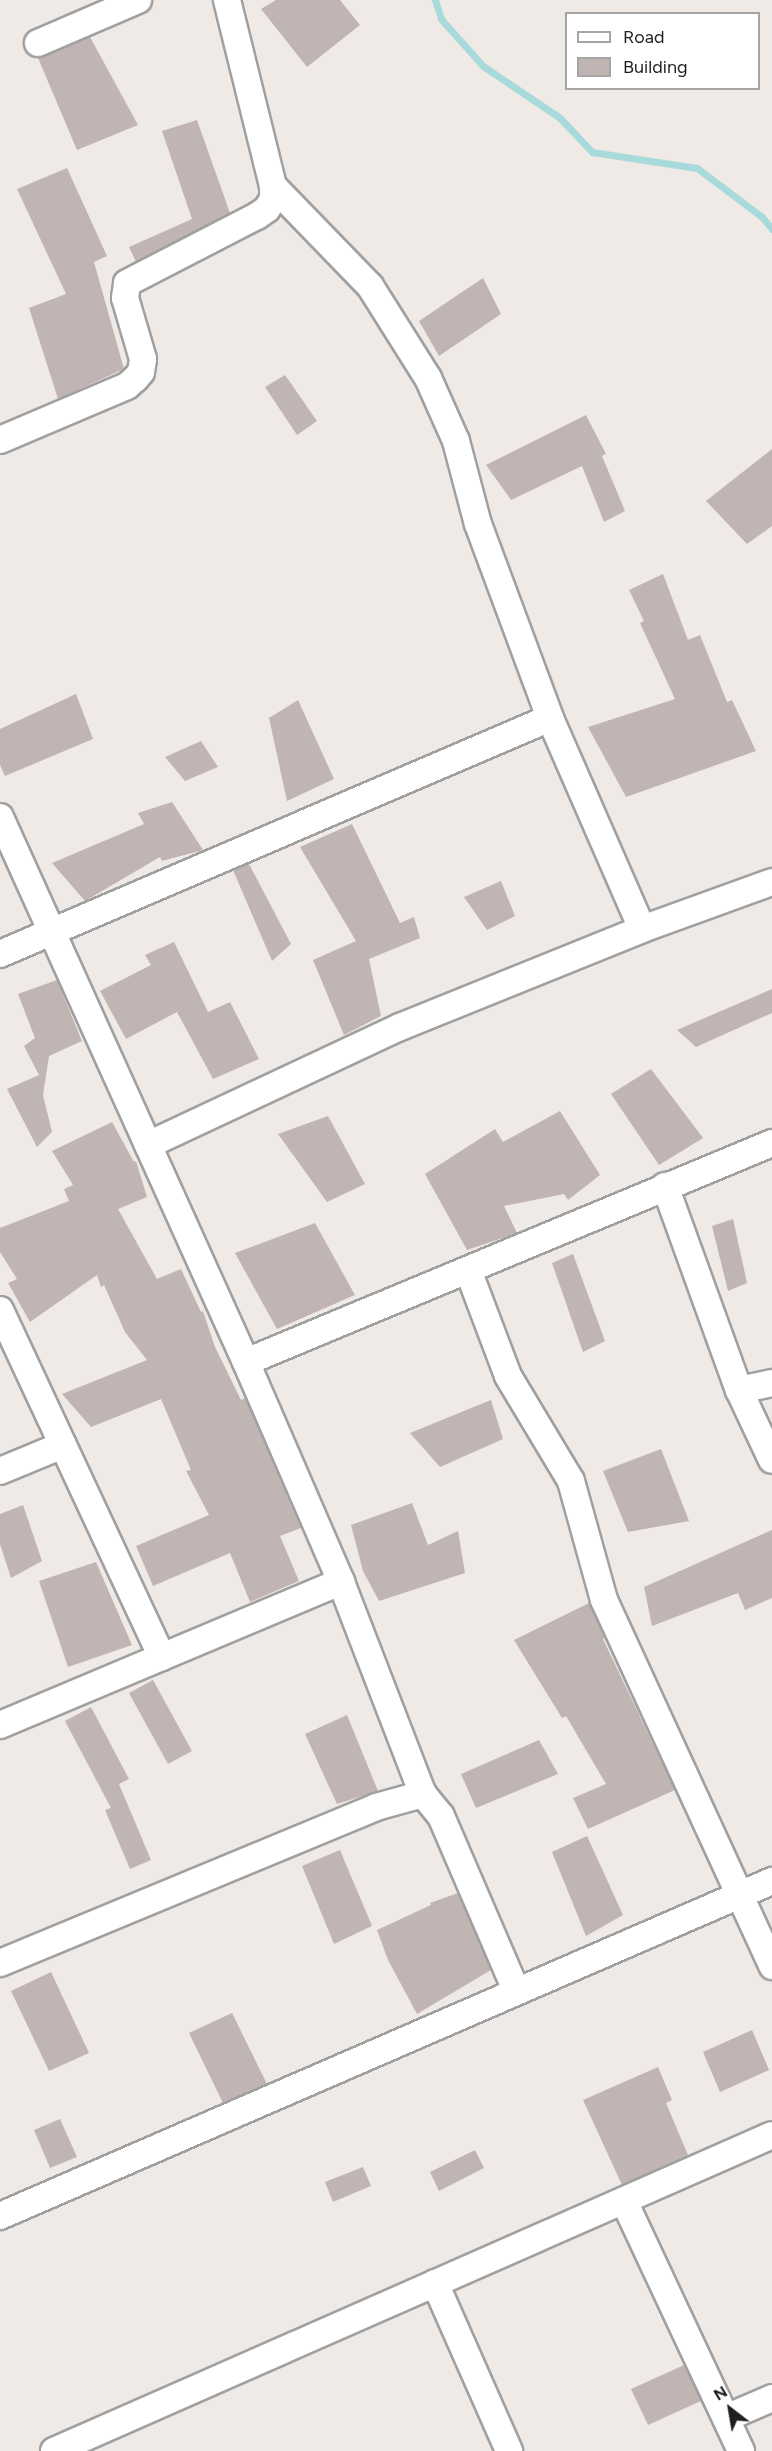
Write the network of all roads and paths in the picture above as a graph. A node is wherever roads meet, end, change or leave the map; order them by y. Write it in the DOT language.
graph roads {
  1 [pos="138,0"];
  2 [pos="227,0"];
  3 [pos="38,43"];
  4 [pos="273,186"];
  5 [pos="0,440"];
  6 [pos="550,718"];
  7 [pos="0,817"];
  8 [pos="772,882"];
  9 [pos="642,929"];
  10 [pos="52,932"];
  11 [pos="0,954"];
  12 [pos="772,1143"];
  13 [pos="148,1145"];
  14 [pos="665,1186"];
  15 [pos="468,1270"];
  16 [pos="0,1310"];
  17 [pos="246,1362"];
  18 [pos="772,1383"];
  19 [pos="739,1390"];
  20 [pos="63,1445"];
  21 [pos="772,1460"];
  22 [pos="0,1471"];
  23 [pos="341,1582"];
  24 [pos="162,1658"];
  25 [pos="0,1725"];
  26 [pos="423,1794"];
  27 [pos="772,1881"];
  28 [pos="739,1896"];
  29 [pos="0,1963"];
  30 [pos="772,1966"];
  31 [pos="516,1990"];
  32 [pos="772,2135"];
  33 [pos="624,2200"];
  34 [pos="0,2216"];
  35 [pos="435,2283"];
  36 [pos="772,2397"];
  37 [pos="726,2418"];
  38 [pos="54,2451"];
  39 [pos="509,2451"];
  40 [pos="741,2451"];
  1 -- 3 [label="street"];
  2 -- 4 [label="street"];
  4 -- 5 [label="street"];
  4 -- 6 [label="street"];
  6 -- 9 [label="street"];
  6 -- 10 [label="street"];
  7 -- 10 [label="street"];
  8 -- 9 [label="street"];
  9 -- 13 [label="street"];
  10 -- 11 [label="street"];
  10 -- 13 [label="street"];
  12 -- 14 [label="street"];
  13 -- 17 [label="street"];
  14 -- 15 [label="street"];
  14 -- 19 [label="street"];
  15 -- 17 [label="street"];
  15 -- 28 [label="street"];
  16 -- 20 [label="street"];
  17 -- 23 [label="street"];
  18 -- 19 [label="street"];
  19 -- 21 [label="street"];
  20 -- 22 [label="street"];
  20 -- 24 [label="street"];
  23 -- 24 [label="street"];
  23 -- 26 [label="street"];
  24 -- 25 [label="street"];
  26 -- 29 [label="street"];
  26 -- 31 [label="street"];
  27 -- 28 [label="street"];
  28 -- 30 [label="street"];
  28 -- 31 [label="street"];
  31 -- 34 [label="street"];
  32 -- 33 [label="street"];
  33 -- 35 [label="street"];
  33 -- 37 [label="street"];
  35 -- 38 [label="street"];
  35 -- 39 [label="street"];
  36 -- 37 [label="street"];
  37 -- 40 [label="street"];
}
